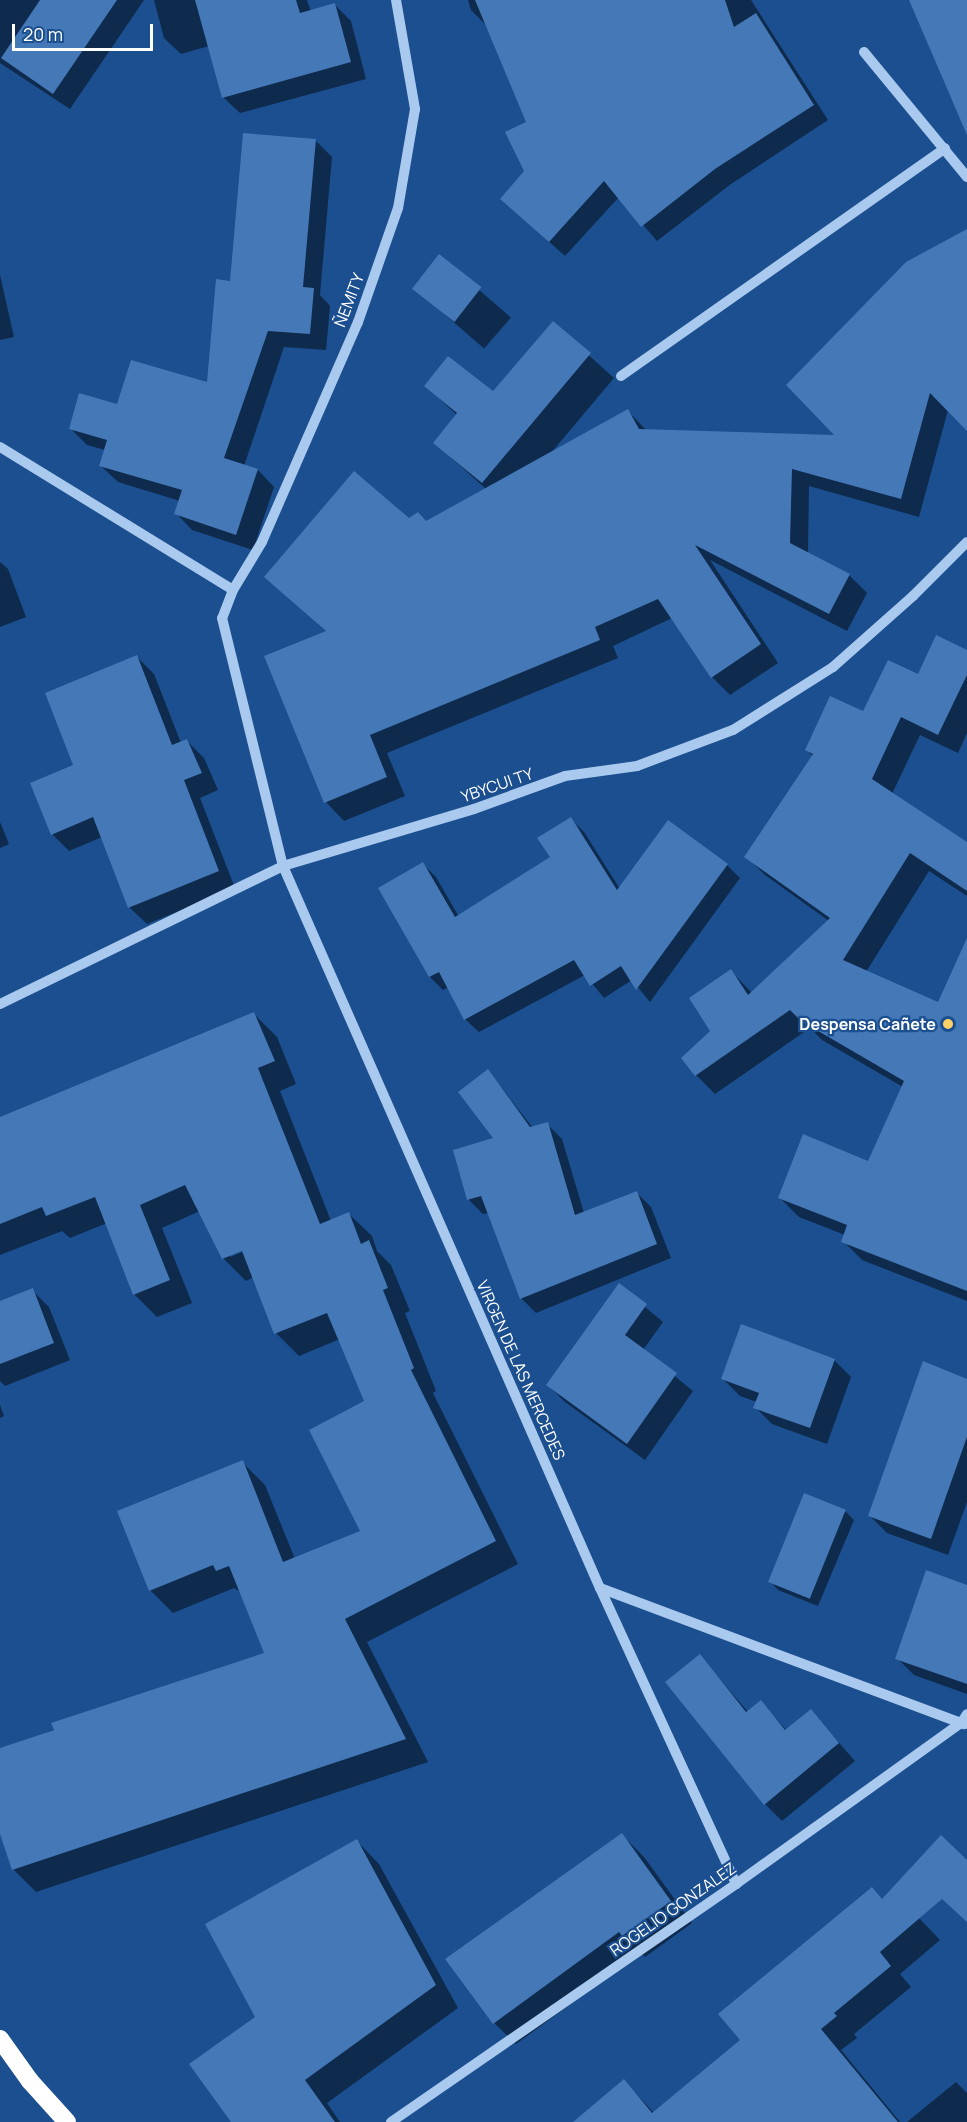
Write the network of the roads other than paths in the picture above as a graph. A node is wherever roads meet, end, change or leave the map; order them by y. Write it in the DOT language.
graph roads {
  1 [pos="396,0"];
  2 [pos="864,52"];
  3 [pos="945,148"];
  4 [pos="967,177"];
  5 [pos="621,376"];
  6 [pos="0,447"];
  7 [pos="967,542"];
  8 [pos="233,590"];
  9 [pos="284,866"];
  10 [pos="0,1004"];
  11 [pos="600,1588"];
  12 [pos="965,1721"];
  13 [pos="736,1884"];
  14 [pos="0,2038"];
  15 [pos="67,2122"];
  16 [pos="391,2122"];
  1 -- 8 [label="street, ÑEMITY"];
  2 -- 3 [label="street"];
  3 -- 4 [label="street"];
  3 -- 5 [label="street"];
  6 -- 8 [label="street"];
  7 -- 9 [label="street, YBYCUI TY"];
  8 -- 9 [label="street, ÑEMITY"];
  9 -- 10 [label="street, YBYCUI TY"];
  9 -- 11 [label="street, VIRGEN DE LAS MERCEDES"];
  11 -- 12 [label="street"];
  11 -- 13 [label="street, VIRGEN DE LAS MERCEDES"];
  12 -- 13 [label="street, ROGELIO GONZALEZ"];
  13 -- 16 [label="street, ROGELIO GONZALEZ"];
  14 -- 15 [label="highway"];
}
